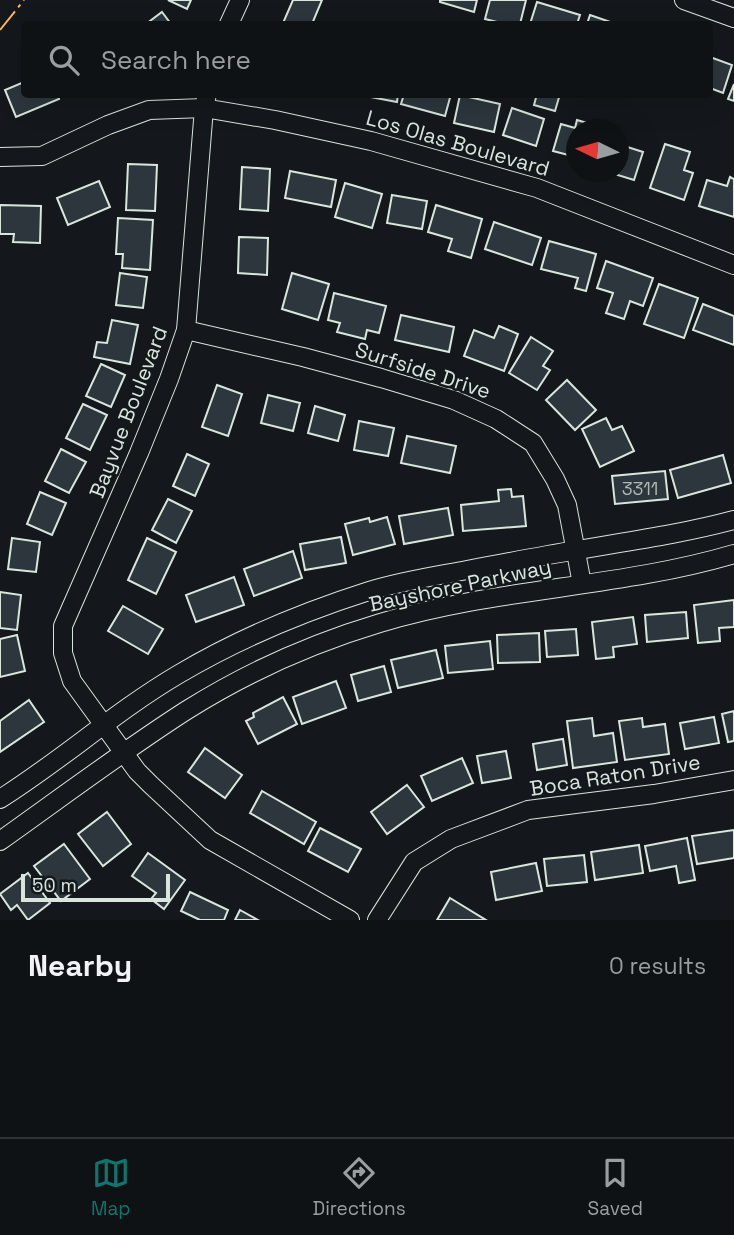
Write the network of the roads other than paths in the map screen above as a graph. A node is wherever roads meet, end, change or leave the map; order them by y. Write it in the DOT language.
graph roads {
  1 [pos="240,0"];
  2 [pos="684,0"];
  3 [pos="734,18"];
  4 [pos="230,21"];
  5 [pos="205,101"];
  6 [pos="0,156"];
  7 [pos="734,265"];
  8 [pos="186,330"];
  9 [pos="734,520"];
  10 [pos="576,550"];
  11 [pos="734,554"];
  12 [pos="582,584"];
  13 [pos="103,725"];
  14 [pos="124,753"];
  15 [pos="734,780"];
  16 [pos="0,799"];
  17 [pos="0,841"];
  18 [pos="350,920"];
  19 [pos="377,920"];
  1 -- 4 [label="street"];
  2 -- 3 [label="street"];
  5 -- 6 [label="street, Los Olas Boulevard"];
  5 -- 7 [label="street, Los Olas Boulevard"];
  5 -- 8 [label="street, Bayvue Boulevard"];
  8 -- 10 [label="street, Surfside Drive"];
  8 -- 13 [label="street, Bayvue Boulevard"];
  9 -- 10 [label="street, Bayshore Parkway"];
  10 -- 12 [label="street, Surfside Drive"];
  10 -- 13 [label="street, Bayshore Parkway"];
  11 -- 12 [label="street, Bayshore Parkway"];
  12 -- 14 [label="street, Bayshore Parkway"];
  13 -- 14 [label="street, Bayvue Boulevard"];
  13 -- 16 [label="street, Bayshore Parkway"];
  14 -- 17 [label="street, Bayshore Parkway"];
  14 -- 18 [label="street, Bayvue Boulevard"];
  15 -- 19 [label="street, Boca Raton Drive"];
}
